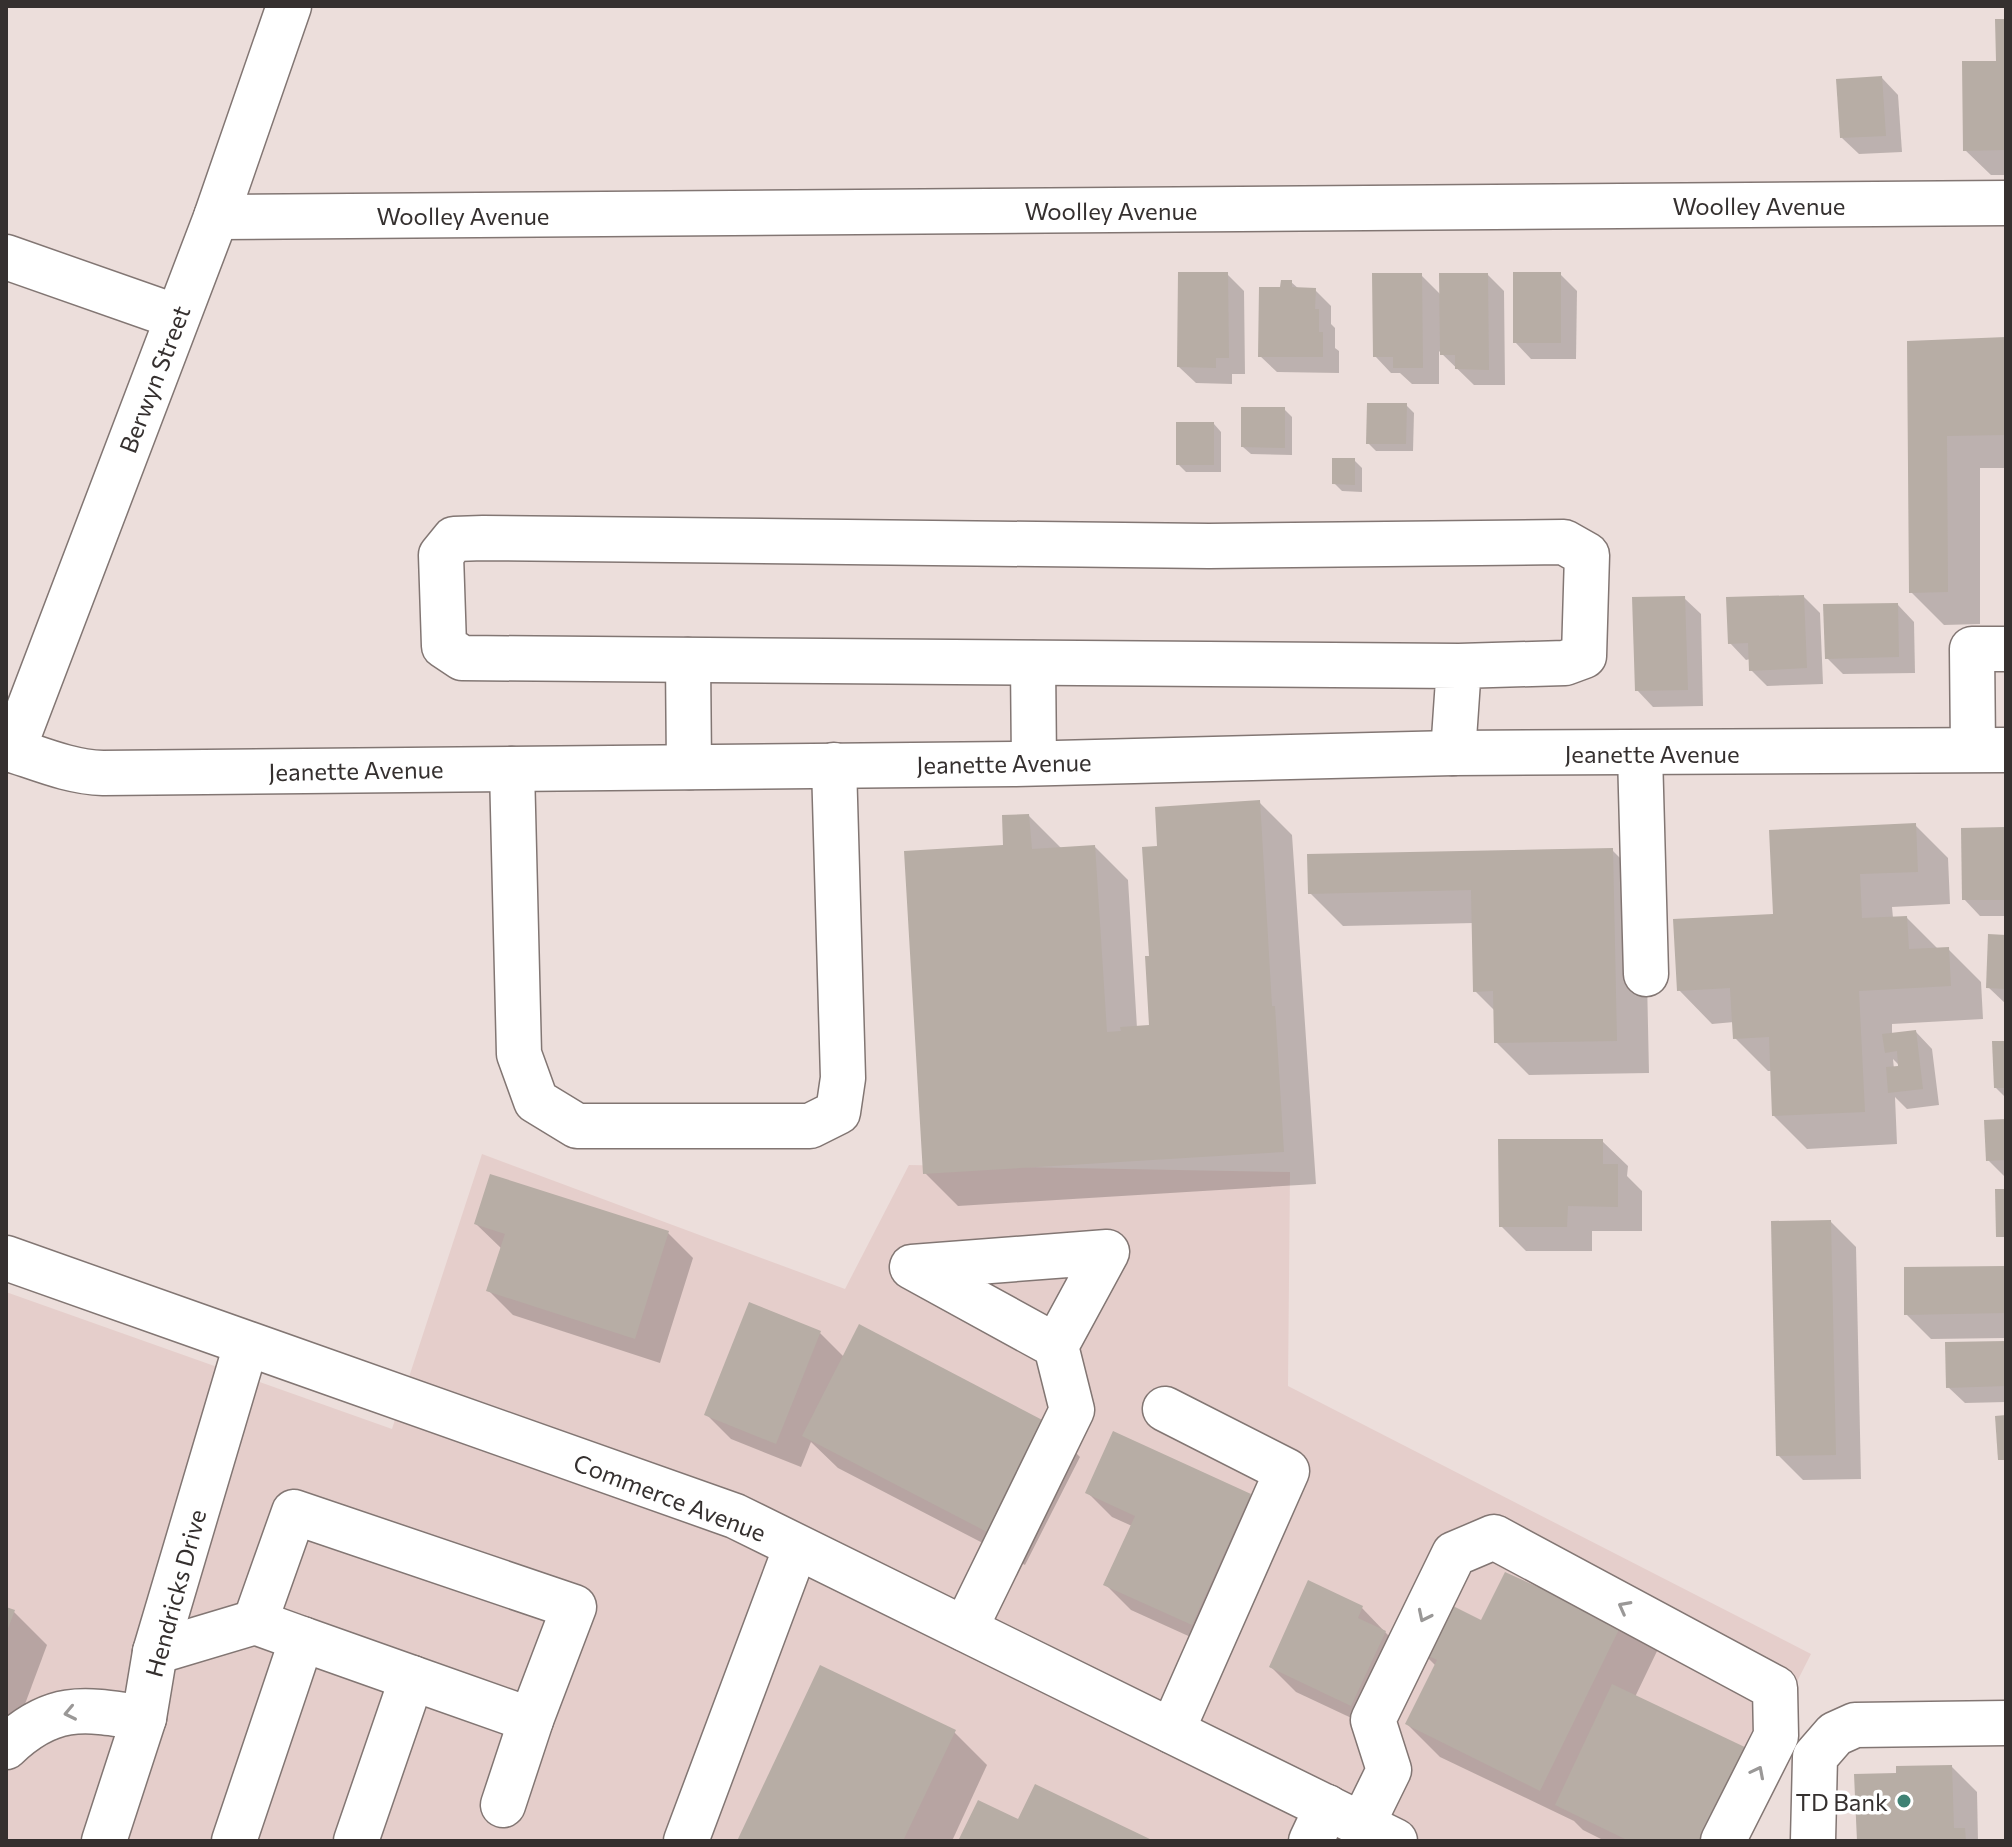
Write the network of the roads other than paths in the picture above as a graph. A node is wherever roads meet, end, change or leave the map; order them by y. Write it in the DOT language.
graph roads {
  1 [pos="289,6"];
  2 [pos="2006,203"];
  3 [pos="216,217"];
  4 [pos="6,257"];
  5 [pos="177,317"];
  6 [pos="2006,649"];
  7 [pos="688,660"];
  8 [pos="1033,663"];
  9 [pos="1459,666"];
  10 [pos="10,749"];
  11 [pos="1990,750"];
  12 [pos="1453,753"];
  13 [pos="1640,754"];
  14 [pos="1034,763"];
  15 [pos="834,765"];
  16 [pos="689,767"];
  17 [pos="512,769"];
  18 [pos="1646,974"];
  19 [pos="6,1258"];
  20 [pos="246,1345"];
  21 [pos="1056,1346"];
  22 [pos="1165,1409"];
  23 [pos="796,1547"];
  24 [pos="255,1622"];
  25 [pos="965,1629"];
  26 [pos="302,1639"];
  27 [pos="155,1652"];
  28 [pos="412,1678"];
  29 [pos="144,1718"];
  30 [pos="531,1720"];
  31 [pos="2006,1723"];
  32 [pos="1172,1731"];
  33 [pos="6,1747"];
  34 [pos="503,1805"];
  35 [pos="1349,1828"];
  36 [pos="104,1841"];
  37 [pos="234,1841"];
  38 [pos="356,1841"];
  39 [pos="686,1841"];
  40 [pos="1723,1841"];
  41 [pos="1813,1841"];
  1 -- 3 [label="street, Berwyn Street"];
  2 -- 3 [label="street, Woolley Avenue"];
  3 -- 5 [label="street, Berwyn Street"];
  4 -- 5 [label="street"];
  5 -- 10 [label="street, Berwyn Street"];
  6 -- 11 [label="street"];
  7 -- 8 [label="street"];
  7 -- 9 [label="street"];
  7 -- 16 [label="street"];
  8 -- 9 [label="street"];
  8 -- 14 [label="street"];
  9 -- 12 [label="street"];
  10 -- 17 [label="street, Jeanette Avenue"];
  11 -- 13 [label="street, Jeanette Avenue"];
  12 -- 13 [label="street, Jeanette Avenue"];
  12 -- 14 [label="street, Jeanette Avenue"];
  13 -- 18 [label="street"];
  14 -- 15 [label="street, Jeanette Avenue"];
  15 -- 16 [label="street, Jeanette Avenue"];
  15 -- 17 [label="street"];
  16 -- 17 [label="street, Jeanette Avenue"];
  19 -- 20 [label="street, Commerce Avenue"];
  20 -- 23 [label="street, Commerce Avenue"];
  20 -- 27 [label="street, Hendricks Drive"];
  21 -- 25 [label="street"];
  22 -- 32 [label="street"];
  23 -- 25 [label="street, Commerce Avenue"];
  23 -- 39 [label="street"];
  24 -- 26 [label="street"];
  24 -- 27 [label="street"];
  24 -- 30 [label="street"];
  25 -- 32 [label="street, Commerce Avenue"];
  26 -- 28 [label="street"];
  26 -- 37 [label="street"];
  27 -- 29 [label="street, Hendricks Drive"];
  28 -- 30 [label="street"];
  28 -- 38 [label="street"];
  29 -- 33 [label="street, one-way"];
  29 -- 36 [label="street, Hendricks Drive"];
  30 -- 34 [label="street"];
  31 -- 41 [label="street"];
  32 -- 35 [label="street, Commerce Avenue"];
  40 -- 35 [label="street, one-way"];
}
